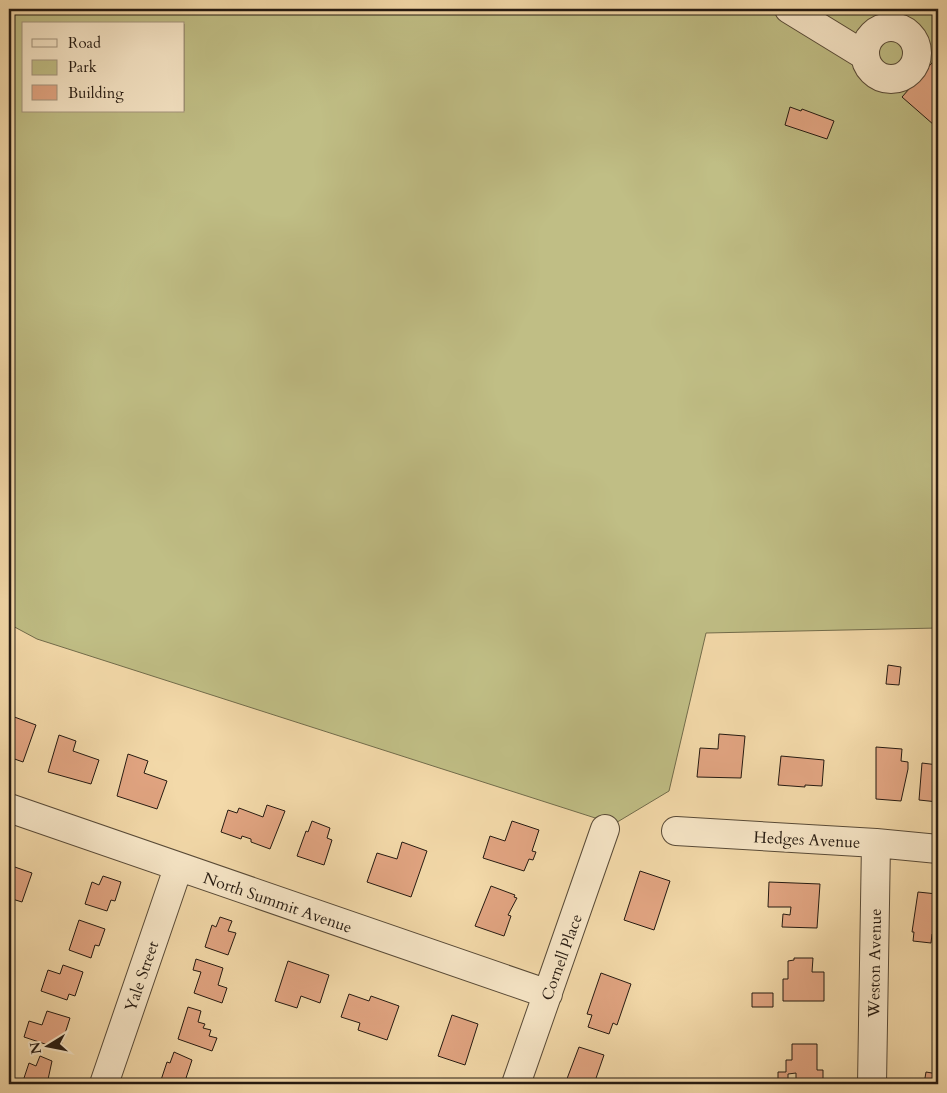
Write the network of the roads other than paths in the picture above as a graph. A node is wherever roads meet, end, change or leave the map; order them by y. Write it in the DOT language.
graph roads {
  1 [pos="789,9"];
  2 [pos="864,55"];
  3 [pos="9,808"];
  4 [pos="605,829"];
  5 [pos="676,831"];
  6 [pos="876,843"];
  7 [pos="938,849"];
  8 [pos="178,868"];
  9 [pos="548,994"];
  10 [pos="104,1084"];
  11 [pos="516,1084"];
  12 [pos="872,1084"];
  1 -- 2 [label="street"];
  3 -- 8 [label="street, North Summit Avenue"];
  4 -- 9 [label="street, Cornell Place"];
  5 -- 6 [label="street, Hedges Avenue"];
  6 -- 7 [label="street, Hedges Avenue"];
  6 -- 12 [label="street, Weston Avenue"];
  8 -- 9 [label="street, North Summit Avenue"];
  8 -- 10 [label="street, Yale Street"];
  9 -- 11 [label="street, Cornell Place"];
}
